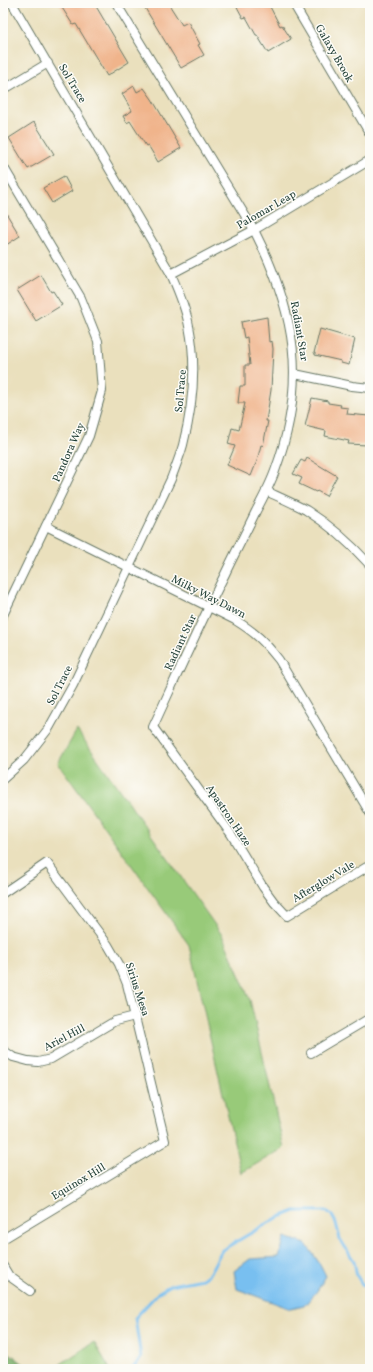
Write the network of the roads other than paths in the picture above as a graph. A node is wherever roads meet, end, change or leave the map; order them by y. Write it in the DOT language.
graph roads {
  1 [pos="12,3"];
  2 [pos="116,3"];
  3 [pos="293,3"];
  4 [pos="48,63"];
  5 [pos="3,90"];
  6 [pos="370,134"];
  7 [pos="370,160"];
  8 [pos="3,166"];
  9 [pos="254,230"];
  10 [pos="171,274"];
  11 [pos="295,374"];
  12 [pos="370,388"];
  13 [pos="266,491"];
  14 [pos="46,526"];
  15 [pos="370,565"];
  16 [pos="128,568"];
  17 [pos="208,607"];
  18 [pos="3,614"];
  19 [pos="154,727"];
  20 [pos="3,779"];
  21 [pos="370,813"];
  22 [pos="370,865"];
  23 [pos="3,893"];
  24 [pos="287,916"];
  25 [pos="135,1016"];
  26 [pos="370,1018"];
  27 [pos="3,1050"];
  28 [pos="311,1054"];
  29 [pos="165,1141"];
  30 [pos="3,1239"];
  31 [pos="3,1266"];
  32 [pos="30,1291"];
  1 -- 4 [label="street, Sol Trace"];
  2 -- 9 [label="street, Radiant Star"];
  3 -- 6 [label="street, Galaxy Brook"];
  4 -- 5 [label="street"];
  4 -- 10 [label="street, Sol Trace"];
  7 -- 9 [label="street, Palomar Leap"];
  8 -- 14 [label="street, Pandora Way"];
  9 -- 10 [label="street, Palomar Leap"];
  9 -- 11 [label="street, Radiant Star"];
  10 -- 16 [label="street, Sol Trace"];
  11 -- 12 [label="street"];
  11 -- 13 [label="street, Radiant Star"];
  13 -- 15 [label="street"];
  13 -- 17 [label="street, Radiant Star"];
  14 -- 16 [label="street, Milky Way Dawn"];
  14 -- 18 [label="street, Pandora Way"];
  16 -- 17 [label="street, Milky Way Dawn"];
  16 -- 20 [label="street, Sol Trace"];
  17 -- 19 [label="street, Radiant Star"];
  17 -- 21 [label="street, Milky Way Dawn"];
  19 -- 24 [label="street, Apastron Haze"];
  22 -- 24 [label="street, Afterglow Vale"];
  23 -- 25 [label="street, Sirius Mesa"];
  25 -- 27 [label="street, Ariel Hill"];
  25 -- 29 [label="street, Sirius Mesa"];
  26 -- 28 [label="street"];
  29 -- 30 [label="street, Equinox Hill"];
  31 -- 32 [label="street"];
}
